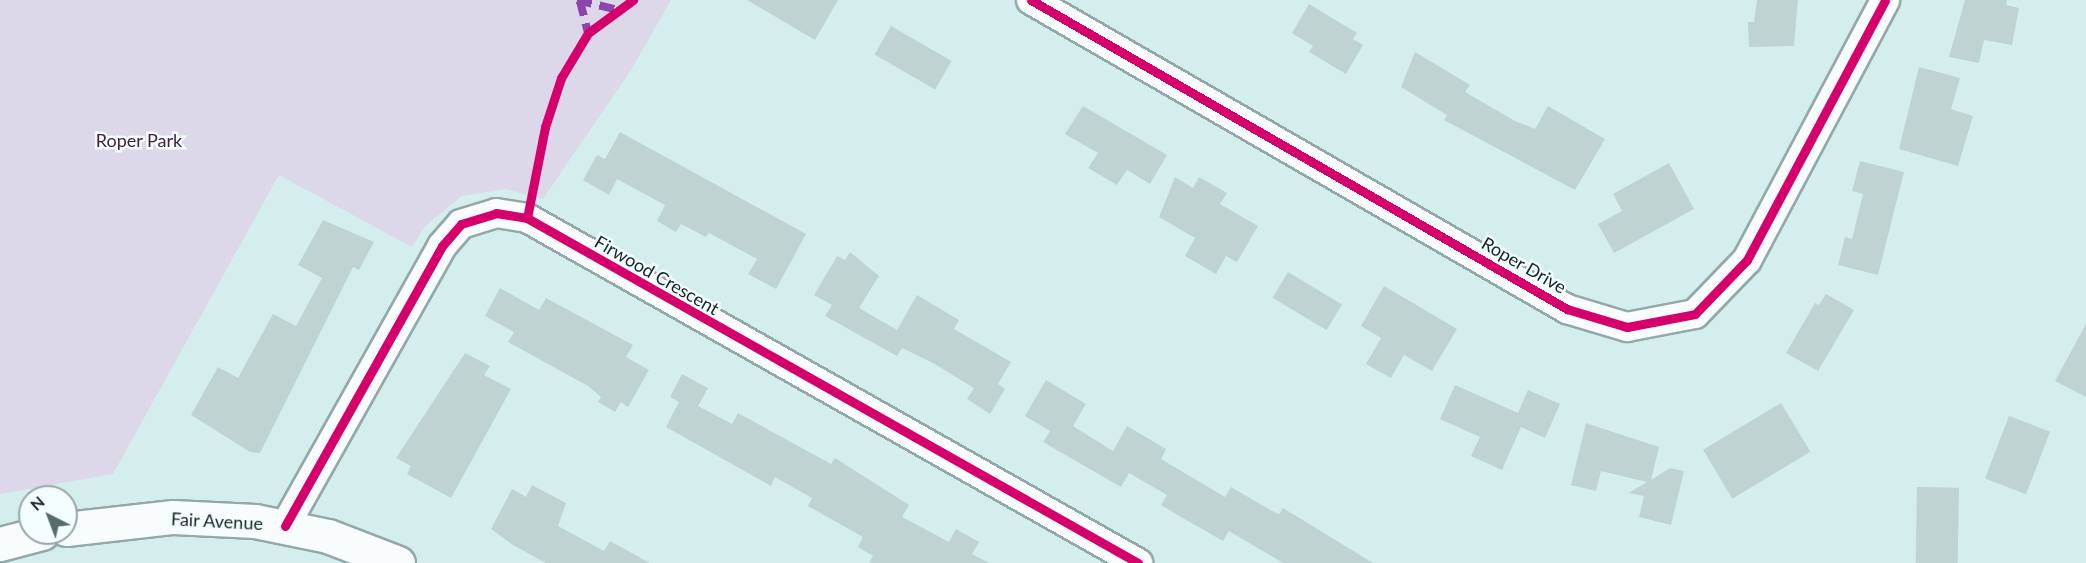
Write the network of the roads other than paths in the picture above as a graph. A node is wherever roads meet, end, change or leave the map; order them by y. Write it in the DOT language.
graph roads {
  1 [pos="1031,0"];
  2 [pos="1885,0"];
  3 [pos="285,526"];
  4 [pos="78,528"];
  5 [pos="18,539"];
  6 [pos="0,544"];
  7 [pos="398,563"];
  8 [pos="1138,563"];
  1 -- 2 [label="street, Roper Drive"];
  3 -- 4 [label="street, Fair Avenue"];
  3 -- 7 [label="street, Fair Avenue"];
  3 -- 8 [label="street, Firwood Crescent"];
  5 -- 6 [label="street"];
}
